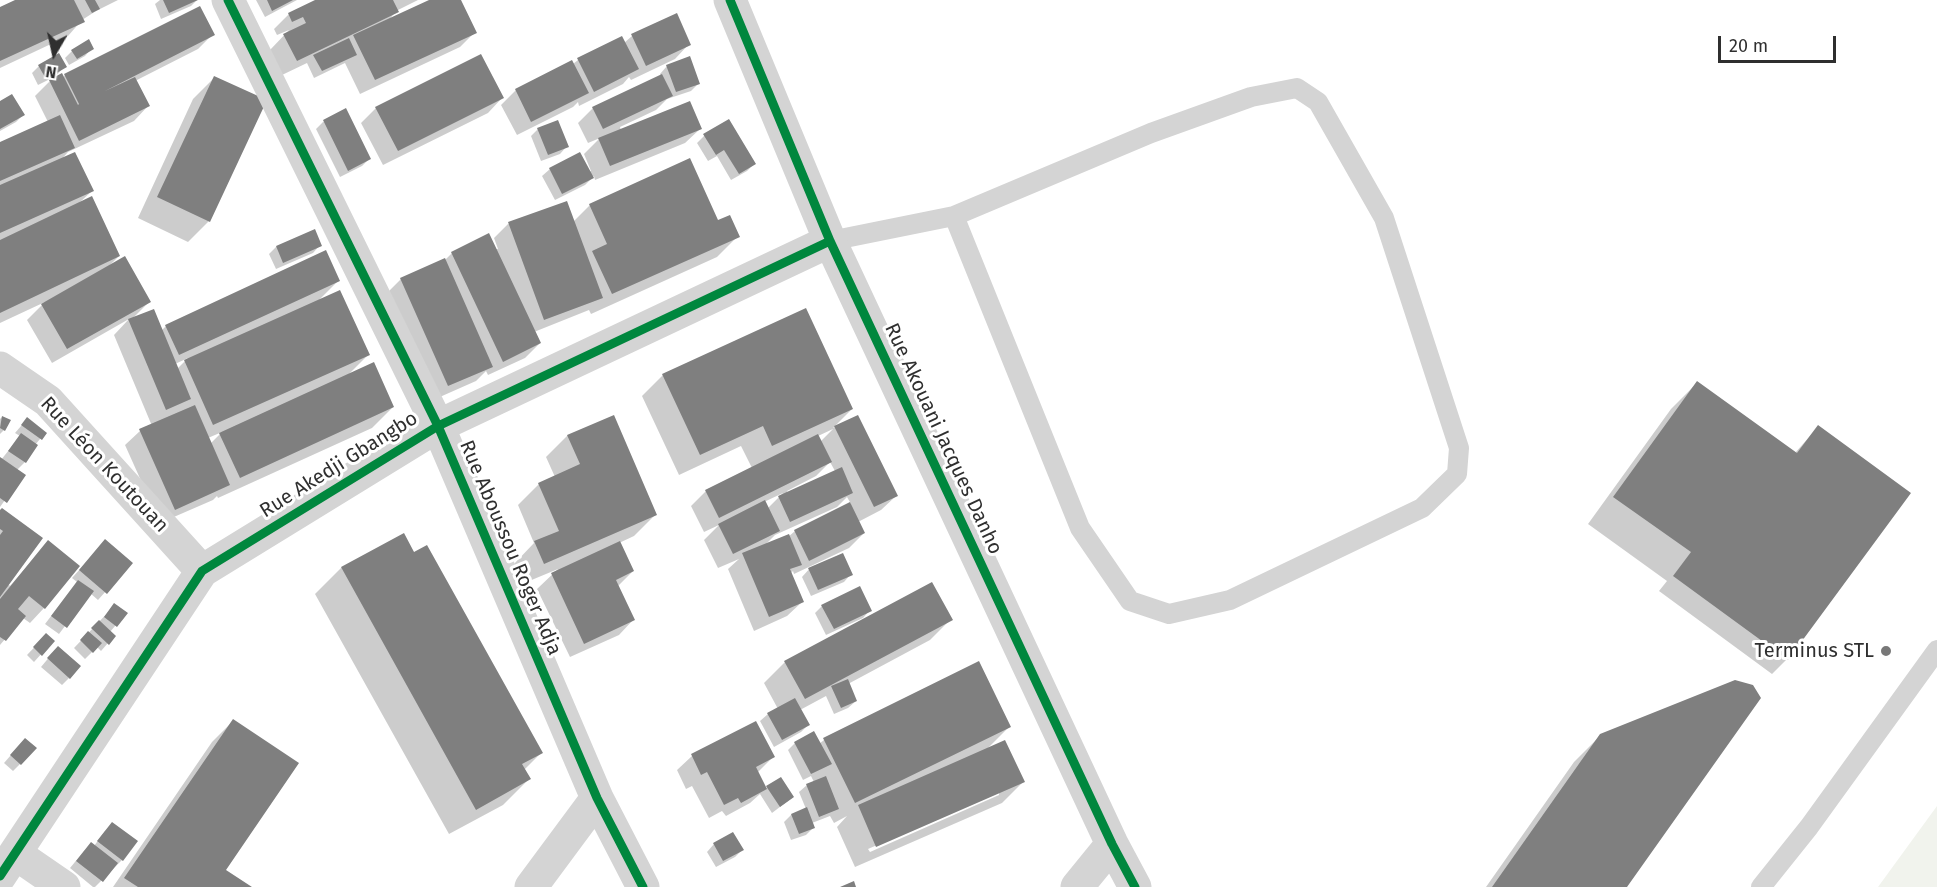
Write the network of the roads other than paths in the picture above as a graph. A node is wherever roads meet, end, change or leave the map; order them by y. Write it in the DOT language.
graph roads {
  1 [pos="228,0"];
  2 [pos="730,0"];
  3 [pos="954,216"];
  4 [pos="830,241"];
  5 [pos="0,368"];
  6 [pos="438,426"];
  7 [pos="202,571"];
  8 [pos="1937,650"];
  9 [pos="597,798"];
  10 [pos="1112,844"];
  11 [pos="8,865"];
  12 [pos="64,887"];
  13 [pos="531,887"];
  14 [pos="643,887"];
  15 [pos="1077,887"];
  16 [pos="1135,887"];
  17 [pos="1761,887"];
  1 -- 6 [label="street, Rue Aboussou Roger Adja"];
  2 -- 4 [label="street, Rue Akouani Jacques Danho"];
  3 -- 3 [label="lane"];
  3 -- 4 [label="lane"];
  4 -- 6 [label="street, Rue Akedji Gbangbo"];
  4 -- 10 [label="street, Rue Akouani Jacques Danho"];
  5 -- 7 [label="street, Rue Léon Koutouan"];
  6 -- 7 [label="street, Rue Akedji Gbangbo"];
  6 -- 9 [label="street, Rue Aboussou Roger Adja"];
  7 -- 11 [label="street, Rue Akedji Gbangbo"];
  8 -- 17 [label="lane"];
  9 -- 13 [label="street"];
  9 -- 14 [label="street, Rue Aboussou Roger Adja"];
  10 -- 15 [label="street"];
  10 -- 16 [label="street, Rue Akouani Jacques Danho"];
  11 -- 12 [label="street"];
}
